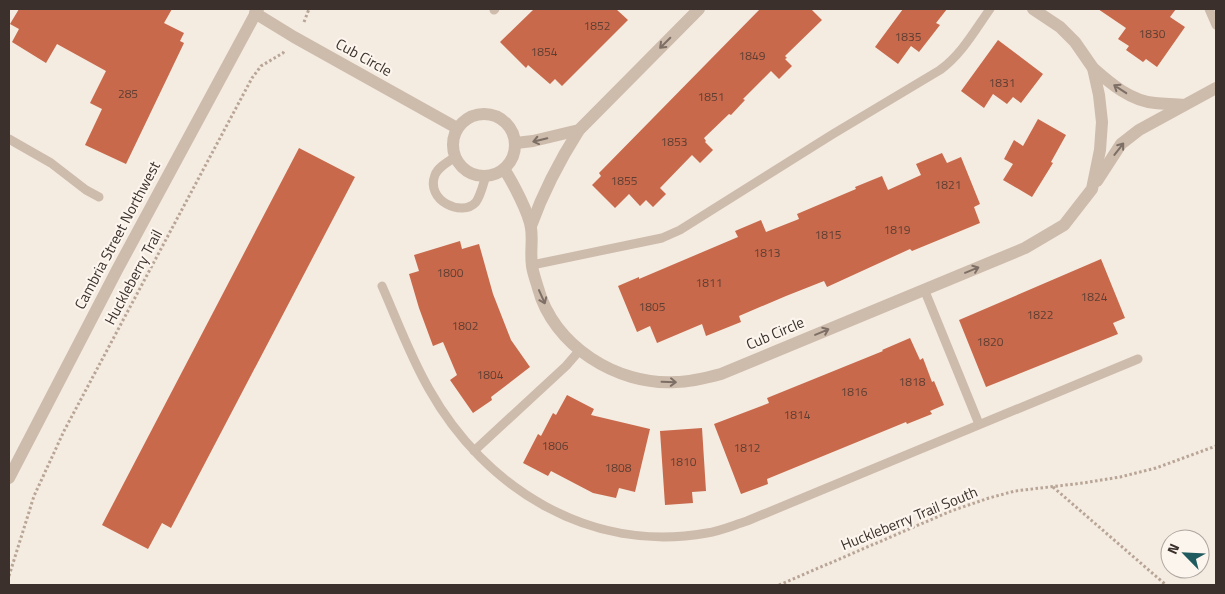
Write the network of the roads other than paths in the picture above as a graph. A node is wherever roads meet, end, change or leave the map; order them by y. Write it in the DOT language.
graph roads {
  1 [pos="699,9"];
  2 [pos="990,9"];
  3 [pos="1033,9"];
  4 [pos="1209,9"];
  5 [pos="256,11"];
  6 [pos="1216,25"];
  7 [pos="1094,68"];
  8 [pos="1216,88"];
  9 [pos="1184,105"];
  10 [pos="457,128"];
  11 [pos="579,130"];
  12 [pos="9,139"];
  13 [pos="516,143"];
  14 [pos="454,157"];
  15 [pos="504,169"];
  16 [pos="486,176"];
  17 [pos="1092,189"];
  18 [pos="99,197"];
  19 [pos="531,226"];
  20 [pos="532,265"];
  21 [pos="382,286"];
  22 [pos="924,289"];
  23 [pos="580,350"];
  24 [pos="1138,360"];
  25 [pos="979,424"];
  26 [pos="474,451"];
  27 [pos="9,478"];
  1 -- 11 [label="street, Cub Circle, one-way"];
  2 -- 20 [label="lane"];
  3 -- 7 [label="street, Cub Circle"];
  4 -- 6 [label="lane"];
  5 -- 10 [label="street, Cub Circle"];
  5 -- 27 [label="street, Cambria Street Northwest"];
  9 -- 7 [label="street, Cub Circle, one-way"];
  7 -- 17 [label="street, Cub Circle"];
  8 -- 9 [label="street, Cub Circle"];
  17 -- 9 [label="street, Cub Circle, one-way"];
  10 -- 13 [label="street"];
  10 -- 14 [label="street"];
  11 -- 13 [label="street, one-way"];
  11 -- 19 [label="street, Cub Circle"];
  12 -- 18 [label="lane"];
  13 -- 15 [label="street"];
  14 -- 16 [label="street"];
  14 -- 16 [label="lane"];
  15 -- 16 [label="street"];
  15 -- 19 [label="street, Cub Circle"];
  22 -- 17 [label="street, Cub Circle, one-way"];
  19 -- 20 [label="street, Cub Circle"];
  20 -- 23 [label="street, Cub Circle, one-way"];
  21 -- 26 [label="lane"];
  23 -- 22 [label="street, Cub Circle, one-way"];
  22 -- 25 [label="lane"];
  23 -- 26 [label="lane"];
  24 -- 25 [label="lane"];
  25 -- 26 [label="lane"];
}
